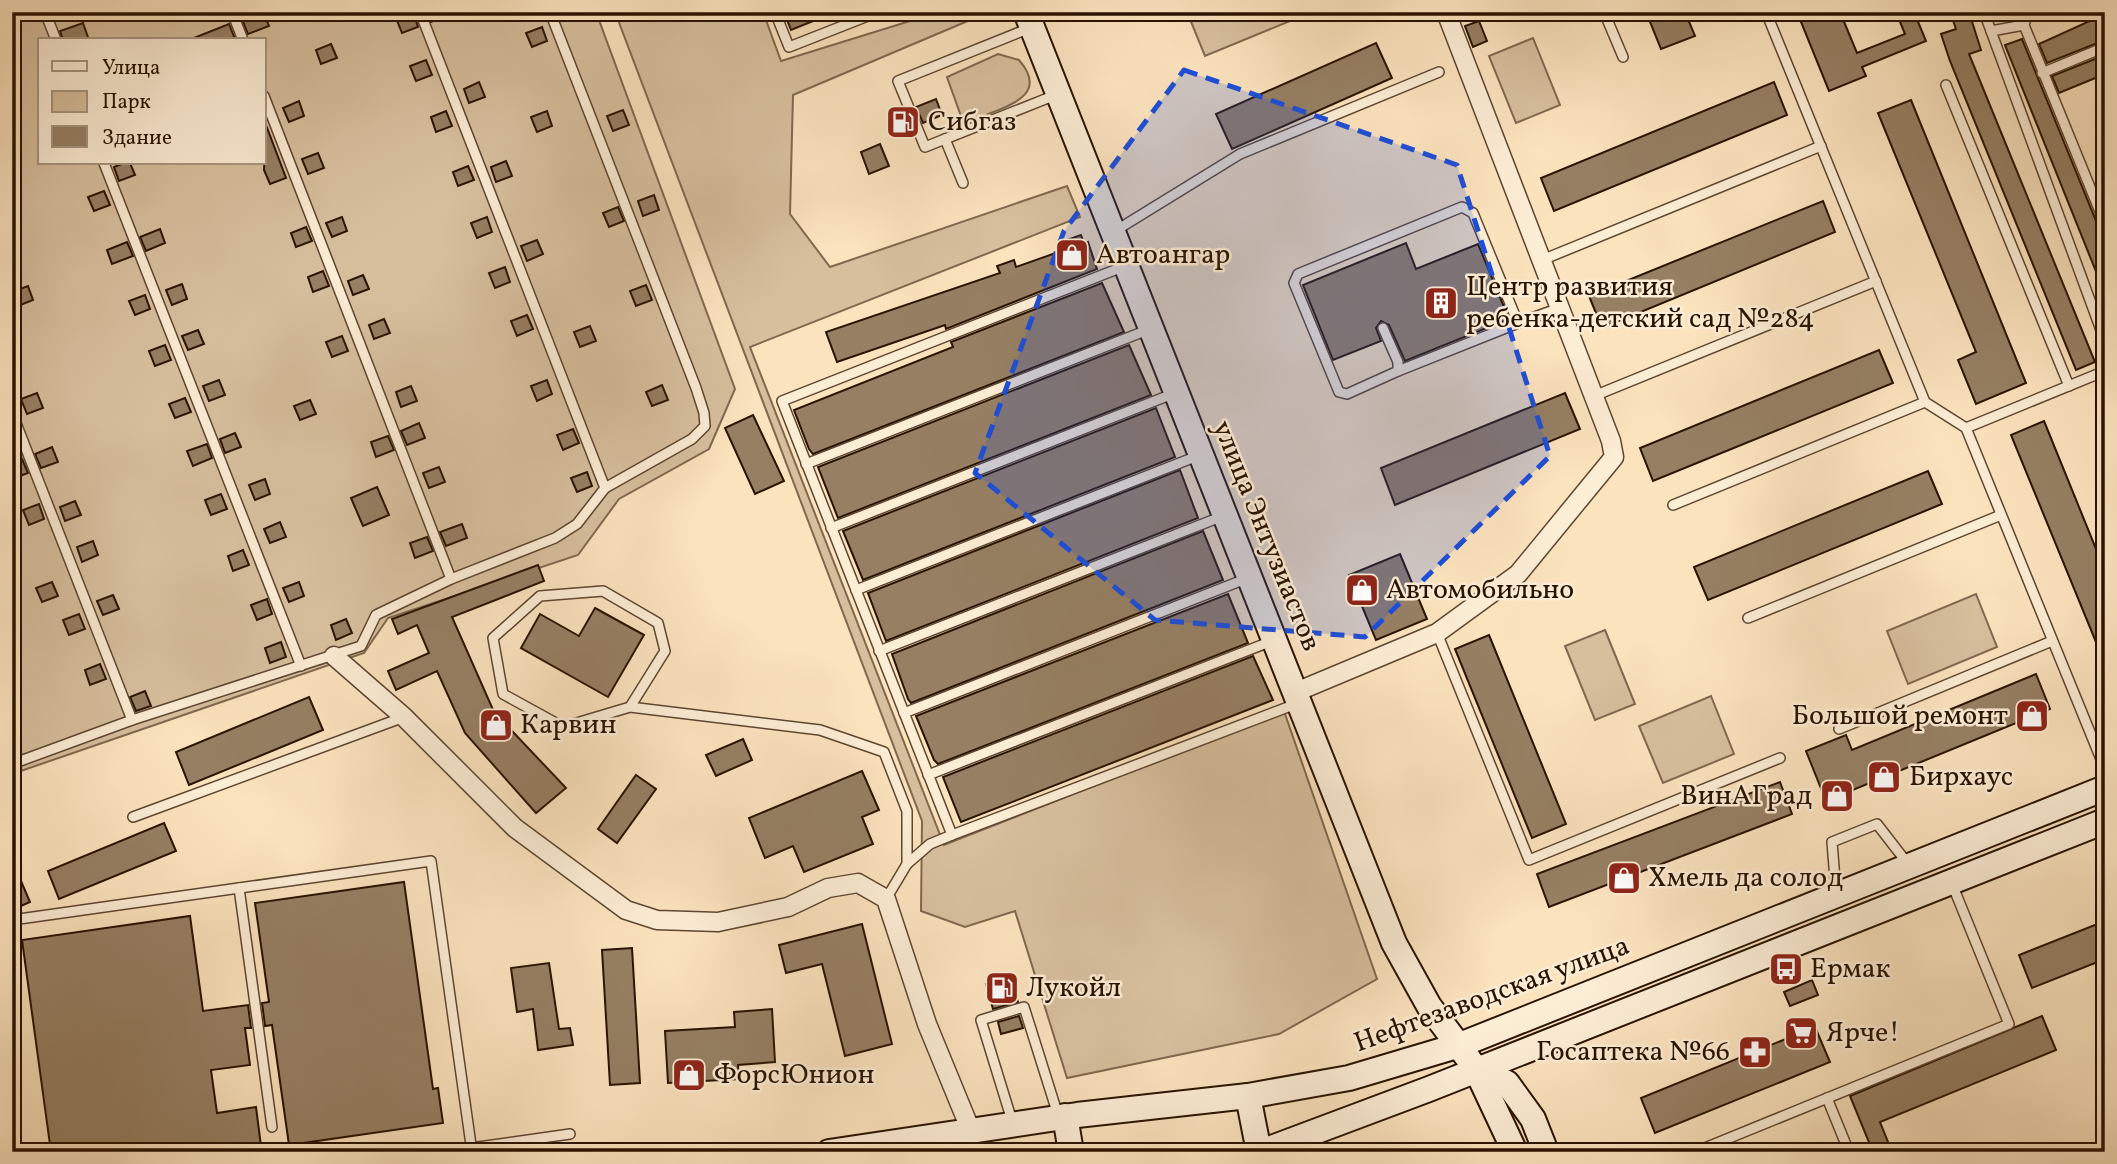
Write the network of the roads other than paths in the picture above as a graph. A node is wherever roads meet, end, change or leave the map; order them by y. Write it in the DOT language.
graph roads {
  1 [pos="45,12"];
  2 [pos="232,12"];
  3 [pos="420,12"];
  4 [pos="550,12"];
  5 [pos="775,12"];
  6 [pos="878,12"];
  7 [pos="1446,12"];
  8 [pos="1605,12"];
  9 [pos="1766,12"];
  10 [pos="1984,12"];
  11 [pos="2028,12"];
  12 [pos="1029,20"];
  13 [pos="2024,25"];
  14 [pos="1991,31"];
  15 [pos="55,38"];
  16 [pos="242,38"];
  17 [pos="2105,47"];
  18 [pos="1623,57"];
  19 [pos="1439,72"];
  20 [pos="2042,73"];
  21 [pos="1946,85"];
  22 [pos="1058,93"];
  23 [pos="266,101"];
  24 [pos="945,139"];
  25 [pos="1821,146"];
  26 [pos="104,164"];
  27 [pos="962,183"];
  28 [pos="2105,224"];
  29 [pos="1113,232"];
  30 [pos="1542,260"];
  31 [pos="1127,265"];
  32 [pos="1876,281"];
  33 [pos="1560,308"];
  34 [pos="1526,320"];
  35 [pos="1152,328"];
  36 [pos="1383,328"];
  37 [pos="2105,341"];
  38 [pos="1398,371"];
  39 [pos="2105,371"];
  40 [pos="2069,386"];
  41 [pos="1177,392"];
  42 [pos="1594,396"];
  43 [pos="1925,402"];
  44 [pos="12,413"];
  45 [pos="1966,428"];
  46 [pos="1202,454"];
  47 [pos="806,464"];
  48 [pos="606,488"];
  49 [pos="1673,505"];
  50 [pos="2001,514"];
  51 [pos="1224,516"];
  52 [pos="831,528"];
  53 [pos="1249,578"];
  54 [pos="451,579"];
  55 [pos="856,590"];
  56 [pos="1748,618"];
  57 [pos="1437,633"];
  58 [pos="1275,640"];
  59 [pos="2052,641"];
  60 [pos="879,651"];
  61 [pos="334,656"];
  62 [pos="301,666"];
  63 [pos="1298,697"];
  64 [pos="630,707"];
  65 [pos="904,713"];
  66 [pos="404,717"];
  67 [pos="132,720"];
  68 [pos="1839,729"];
  69 [pos="1780,758"];
  70 [pos="12,764"];
  71 [pos="2105,769"];
  72 [pos="928,775"];
  73 [pos="2105,788"];
  74 [pos="133,817"];
  75 [pos="2105,821"];
  76 [pos="952,835"];
  77 [pos="907,864"];
  78 [pos="1908,864"];
  79 [pos="1952,882"];
  80 [pos="239,888"];
  81 [pos="1836,894"];
  82 [pos="886,899"];
  83 [pos="12,920"];
  84 [pos="1460,1045"];
  85 [pos="1476,1069"];
  86 [pos="1248,1096"];
  87 [pos="1827,1098"];
  88 [pos="1061,1117"];
  89 [pos="12,1122"];
  90 [pos="1013,1124"];
  91 [pos="272,1127"];
  92 [pos="971,1131"];
  93 [pos="570,1134"];
  94 [pos="472,1150"];
  95 [pos="16,1152"];
  96 [pos="829,1152"];
  97 [pos="1071,1152"];
  98 [pos="1260,1152"];
  99 [pos="1514,1152"];
  100 [pos="1546,1152"];
  101 [pos="1695,1152"];
  102 [pos="1849,1152"];
  1 -- 15 [label="lane"];
  2 -- 16 [label="lane"];
  3 -- 48 [label="lane"];
  4 -- 48 [label="lane"];
  5 -- 6 [label="lane"];
  7 -- 30 [label="street"];
  8 -- 18 [label="lane"];
  9 -- 25 [label="lane"];
  10 -- 14 [label="lane"];
  11 -- 13 [label="lane"];
  12 -- 22 [label="main road, улица Энтузиастов"];
  12 -- 24 [label="lane"];
  13 -- 14 [label="lane"];
  13 -- 20 [label="lane"];
  14 -- 37 [label="lane"];
  17 -- 20 [label="lane"];
  19 -- 29 [label="lane"];
  20 -- 28 [label="lane"];
  21 -- 40 [label="lane"];
  22 -- 24 [label="lane"];
  22 -- 29 [label="main road, улица Энтузиастов"];
  23 -- 54 [label="lane"];
  24 -- 27 [label="lane"];
  25 -- 30 [label="lane"];
  25 -- 32 [label="lane"];
  26 -- 62 [label="lane"];
  29 -- 31 [label="main road, улица Энтузиастов"];
  30 -- 33 [label="street"];
  31 -- 35 [label="main road, улица Энтузиастов"];
  31 -- 47 [label="lane"];
  32 -- 42 [label="lane"];
  32 -- 43 [label="lane"];
  33 -- 34 [label="lane"];
  33 -- 42 [label="street"];
  34 -- 38 [label="lane"];
  34 -- 38 [label="lane"];
  35 -- 41 [label="main road, улица Энтузиастов"];
  35 -- 47 [label="lane"];
  36 -- 38 [label="lane"];
  39 -- 40 [label="lane"];
  40 -- 45 [label="lane"];
  41 -- 46 [label="main road, улица Энтузиастов"];
  41 -- 52 [label="lane"];
  42 -- 57 [label="street"];
  43 -- 45 [label="lane"];
  43 -- 49 [label="lane"];
  44 -- 67 [label="lane"];
  45 -- 50 [label="lane"];
  46 -- 51 [label="main road, улица Энтузиастов"];
  46 -- 55 [label="lane"];
  47 -- 52 [label="lane"];
  48 -- 54 [label="lane"];
  50 -- 56 [label="lane"];
  50 -- 59 [label="lane"];
  51 -- 53 [label="main road, улица Энтузиастов"];
  51 -- 60 [label="lane"];
  52 -- 55 [label="lane"];
  53 -- 58 [label="main road, улица Энтузиастов"];
  53 -- 65 [label="lane"];
  54 -- 61 [label="lane"];
  55 -- 60 [label="lane"];
  57 -- 63 [label="street"];
  57 -- 69 [label="lane"];
  58 -- 63 [label="main road, улица Энтузиастов"];
  58 -- 72 [label="lane"];
  59 -- 68 [label="lane"];
  59 -- 71 [label="lane"];
  60 -- 65 [label="lane"];
  61 -- 62 [label="lane"];
  61 -- 66 [label="street"];
  62 -- 67 [label="lane"];
  63 -- 76 [label="lane"];
  63 -- 84 [label="main road, улица Энтузиастов"];
  64 -- 64 [label="lane"];
  64 -- 77 [label="lane"];
  65 -- 72 [label="lane"];
  66 -- 74 [label="lane"];
  66 -- 82 [label="street"];
  67 -- 70 [label="lane"];
  72 -- 76 [label="lane"];
  73 -- 78 [label="main road, Нефтезаводская улица"];
  75 -- 79 [label="main road, Нефтезаводская улица"];
  76 -- 77 [label="lane"];
  77 -- 82 [label="lane"];
  78 -- 81 [label="main road, Нефтезаводская улица"];
  78 -- 81 [label="lane"];
  79 -- 85 [label="main road, Нефтезаводская улица"];
  79 -- 87 [label="lane"];
  80 -- 83 [label="lane"];
  80 -- 91 [label="lane"];
  80 -- 94 [label="lane"];
  81 -- 84 [label="main road, Нефтезаводская улица"];
  82 -- 92 [label="street"];
  84 -- 85 [label="main road, улица Энтузиастов"];
  84 -- 86 [label="main road, Нефтезаводская улица"];
  85 -- 98 [label="main road, Нефтезаводская улица"];
  85 -- 99 [label="main road, улица Энтузиастов"];
  85 -- 100 [label="main road"];
  86 -- 88 [label="main road, Нефтезаводская улица"];
  86 -- 98 [label="main road"];
  87 -- 101 [label="lane"];
  87 -- 102 [label="lane"];
  88 -- 90 [label="main road, Нефтезаводская улица"];
  88 -- 90 [label="lane"];
  88 -- 97 [label="main road"];
  89 -- 95 [label="lane"];
  90 -- 92 [label="main road, Нефтезаводская улица"];
  92 -- 96 [label="main road, Нефтезаводская улица"];
  93 -- 94 [label="lane"];
}
